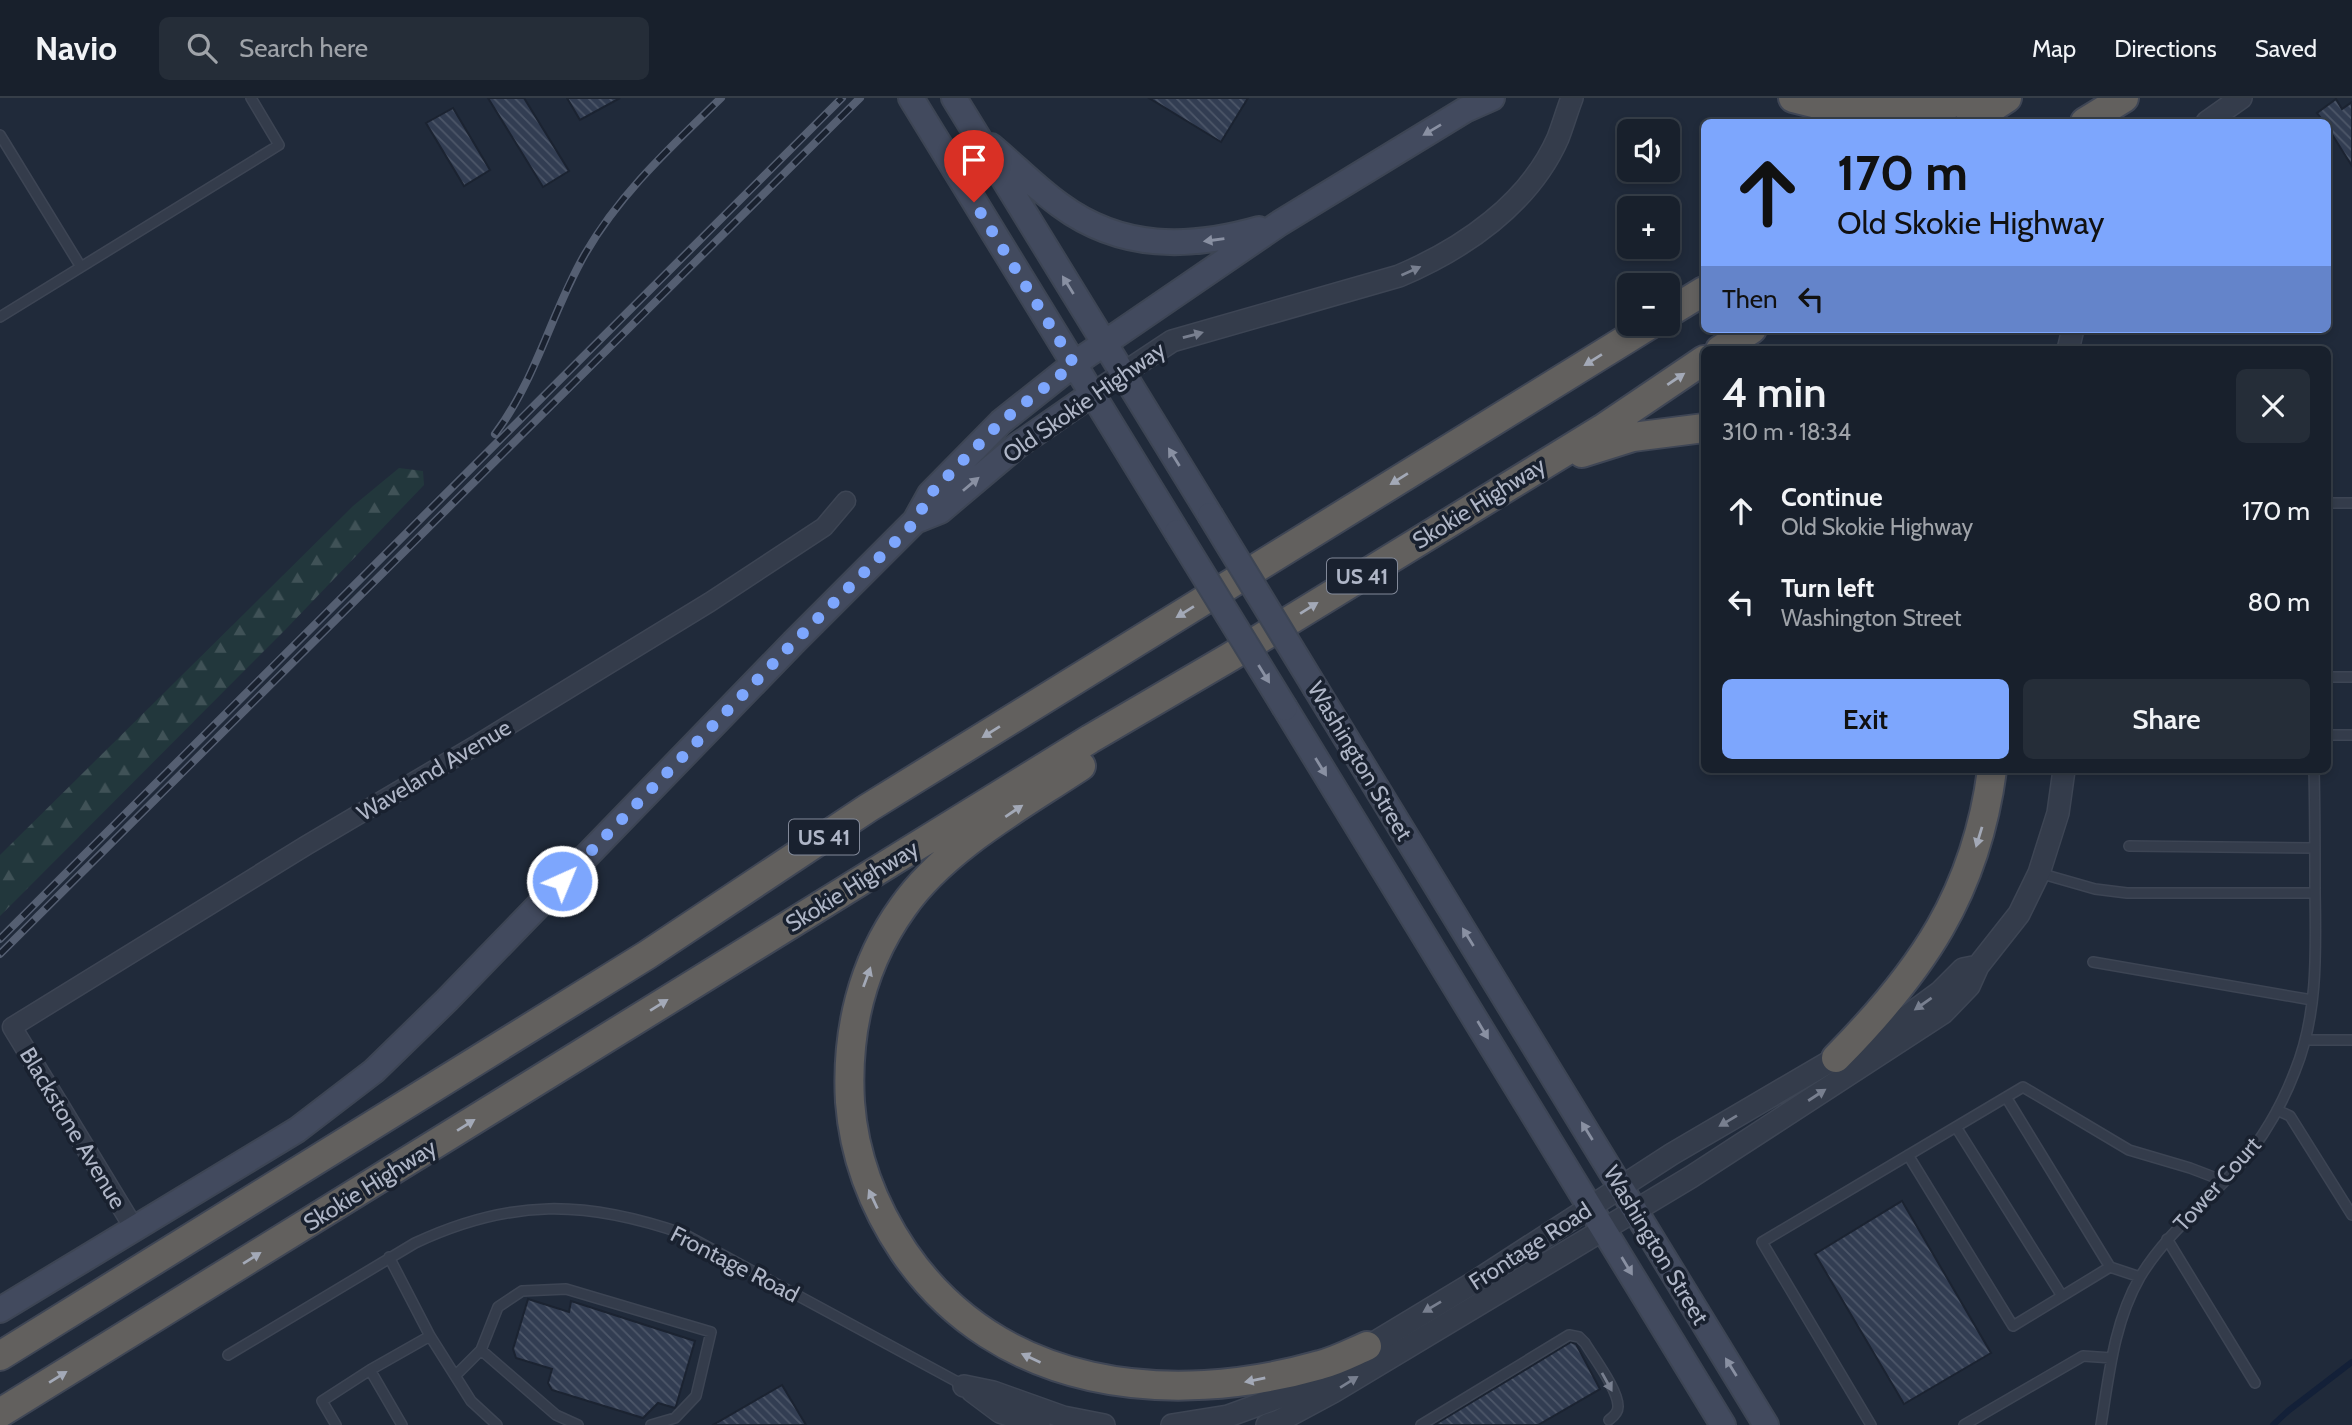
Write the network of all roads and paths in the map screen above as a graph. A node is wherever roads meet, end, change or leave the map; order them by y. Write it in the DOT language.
graph roads {
  1 [pos="251,98"];
  2 [pos="911,98"];
  3 [pos="1492,98"];
  4 [pos="1572,98"];
  5 [pos="1793,98"];
  6 [pos="1969,98"];
  7 [pos="2007,98"];
  8 [pos="2124,98"];
  9 [pos="2241,98"];
  10 [pos="955,100"];
  11 [pos="1975,119"];
  12 [pos="2090,119"];
  13 [pos="2211,119"];
  14 [pos="975,133"];
  15 [pos="0,135"];
  16 [pos="1280,223"];
  17 [pos="81,267"];
  18 [pos="1701,292"];
  19 [pos="1680,305"];
  20 [pos="0,317"];
  21 [pos="1746,333"];
  22 [pos="1632,336"];
  23 [pos="1104,343"];
  24 [pos="1726,346"];
  25 [pos="1701,362"];
  26 [pos="1074,364"];
  27 [pos="1123,374"];
  28 [pos="1092,394"];
  29 [pos="1701,428"];
  30 [pos="1494,494"];
  31 [pos="846,500"];
  32 [pos="2331,503"];
  33 [pos="2352,503"];
  34 [pos="915,522"];
  35 [pos="1230,657"];
  36 [pos="2331,677"];
  37 [pos="2352,677"];
  38 [pos="2331,735"];
  39 [pos="2352,735"];
  40 [pos="1992,773"];
  41 [pos="2064,773"];
  42 [pos="2314,773"];
  43 [pos="2129,846"];
  44 [pos="2315,848"];
  45 [pos="2039,873"];
  46 [pos="2315,892"];
  47 [pos="2093,962"];
  48 [pos="1978,966"];
  49 [pos="2312,1000"];
  50 [pos="12,1027"];
  51 [pos="2306,1040"];
  52 [pos="2352,1040"];
  53 [pos="1836,1058"];
  54 [pos="2006,1097"];
  55 [pos="2277,1110"];
  56 [pos="1956,1127"];
  57 [pos="1908,1155"];
  58 [pos="2224,1181"];
  59 [pos="1621,1187"];
  60 [pos="1591,1206"];
  61 [pos="1635,1210"];
  62 [pos="2352,1215"];
  63 [pos="134,1228"];
  64 [pos="1604,1229"];
  65 [pos="2167,1239"];
  66 [pos="390,1258"];
  67 [pos="2110,1267"];
  68 [pos="2140,1277"];
  69 [pos="2062,1296"];
  70 [pos="0,1310"];
  71 [pos="430,1336"];
  72 [pos="1367,1346"];
  73 [pos="481,1350"];
  74 [pos="228,1355"];
  75 [pos="0,1356"];
  76 [pos="2112,1358"];
  77 [pos="370,1370"];
  78 [pos="456,1376"];
  79 [pos="2255,1383"];
  80 [pos="964,1386"];
  81 [pos="0,1413"];
  82 [pos="1607,1423"];
  83 [pos="336,1425"];
  84 [pos="402,1425"];
  85 [pos="497,1425"];
  86 [pos="578,1425"];
  87 [pos="651,1425"];
  88 [pos="1039,1425"];
  89 [pos="1104,1425"];
  90 [pos="1172,1425"];
  91 [pos="1267,1425"];
  92 [pos="1421,1425"];
  93 [pos="1724,1425"];
  94 [pos="1766,1425"];
  95 [pos="1871,1425"];
  96 [pos="1964,1425"];
  97 [pos="2101,1425"];
  1 -- 17 [label="lane"];
  2 -- 26 [label="main road, Washington Street"];
  3 -- 16 [label="main road, one-way"];
  27 -- 4 [label="street, Old Skokie Highway, one-way"];
  5 -- 6 [label="highway"];
  7 -- 11 [label="highway"];
  8 -- 12 [label="highway"];
  9 -- 13 [label="street"];
  10 -- 14 [label="main road, Washington Street"];
  16 -- 14 [label="main road, one-way"];
  23 -- 14 [label="main road, Washington Street, one-way"];
  15 -- 17 [label="lane"];
  16 -- 23 [label="main road"];
  17 -- 20 [label="lane"];
  18 -- 19 [label="highway"];
  21 -- 24 [label="highway"];
  22 -- 75 [label="highway, US 41, one-way"];
  23 -- 26 [label="main road"];
  23 -- 27 [label="main road, Washington Street"];
  30 -- 25 [label="highway, Skokie Highway / US 41, one-way"];
  26 -- 28 [label="main road, Washington Street"];
  26 -- 34 [label="main road, Old Skokie Highway"];
  27 -- 28 [label="street, Old Skokie Highway"];
  59 -- 27 [label="main road, Washington Street, one-way, bridge"];
  34 -- 28 [label="main road, Old Skokie Highway, one-way"];
  28 -- 60 [label="main road, Washington Street, one-way, bridge"];
  29 -- 30 [label="highway"];
  35 -- 30 [label="highway, Skokie Highway / US 41, one-way"];
  31 -- 50 [label="street, Waveland Avenue"];
  32 -- 33 [label="lane"];
  34 -- 63 [label="main road"];
  72 -- 35 [label="highway, one-way"];
  81 -- 35 [label="highway, Skokie Highway / US 41, one-way"];
  36 -- 37 [label="lane"];
  38 -- 39 [label="lane"];
  40 -- 53 [label="highway, one-way"];
  41 -- 45 [label="street, Frontage Road"];
  42 -- 44 [label="lane, Tower Court"];
  43 -- 44 [label="lane"];
  44 -- 46 [label="lane, Tower Court"];
  45 -- 46 [label="lane"];
  45 -- 48 [label="street, Frontage Road"];
  46 -- 49 [label="lane, Tower Court"];
  47 -- 49 [label="lane"];
  48 -- 53 [label="street, Frontage Road, one-way"];
  61 -- 48 [label="street, Frontage Road, one-way"];
  49 -- 51 [label="lane, Tower Court"];
  50 -- 63 [label="street, Blackstone Avenue"];
  51 -- 52 [label="lane"];
  51 -- 55 [label="lane, Tower Court"];
  53 -- 59 [label="street, Frontage Road, one-way"];
  54 -- 56 [label="lane"];
  54 -- 58 [label="lane"];
  54 -- 67 [label="lane"];
  55 -- 58 [label="lane, Tower Court"];
  55 -- 62 [label="lane"];
  56 -- 57 [label="lane"];
  56 -- 69 [label="lane"];
  57 -- 69 [label="lane"];
  57 -- 95 [label="lane"];
  58 -- 65 [label="lane, Tower Court"];
  59 -- 60 [label="street, Frontage Road"];
  59 -- 61 [label="main road, Washington Street"];
  60 -- 64 [label="main road, Washington Street"];
  60 -- 72 [label="street, Frontage Road, one-way"];
  61 -- 64 [label="street, Frontage Road"];
  94 -- 61 [label="main road, Washington Street, one-way"];
  63 -- 70 [label="main road"];
  91 -- 64 [label="street, Frontage Road, one-way"];
  64 -- 93 [label="main road, Washington Street, one-way"];
  65 -- 68 [label="lane, Tower Court"];
  65 -- 79 [label="lane"];
  66 -- 71 [label="lane"];
  66 -- 74 [label="lane, Frontage Road"];
  66 -- 80 [label="lane, Frontage Road"];
  67 -- 68 [label="lane"];
  67 -- 69 [label="lane"];
  68 -- 76 [label="lane, Tower Court"];
  71 -- 77 [label="lane"];
  71 -- 78 [label="lane"];
  72 -- 90 [label="street, Frontage Road"];
  73 -- 78 [label="lane"];
  73 -- 86 [label="lane"];
  73 -- 87 [label="lane"];
  76 -- 96 [label="lane"];
  76 -- 97 [label="lane, Tower Court"];
  77 -- 83 [label="lane"];
  77 -- 84 [label="lane"];
  78 -- 85 [label="lane"];
  80 -- 88 [label="street, Frontage Road"];
  80 -- 89 [label="street, Frontage Road"];
  92 -- 82 [label="lane, one-way"];
}
